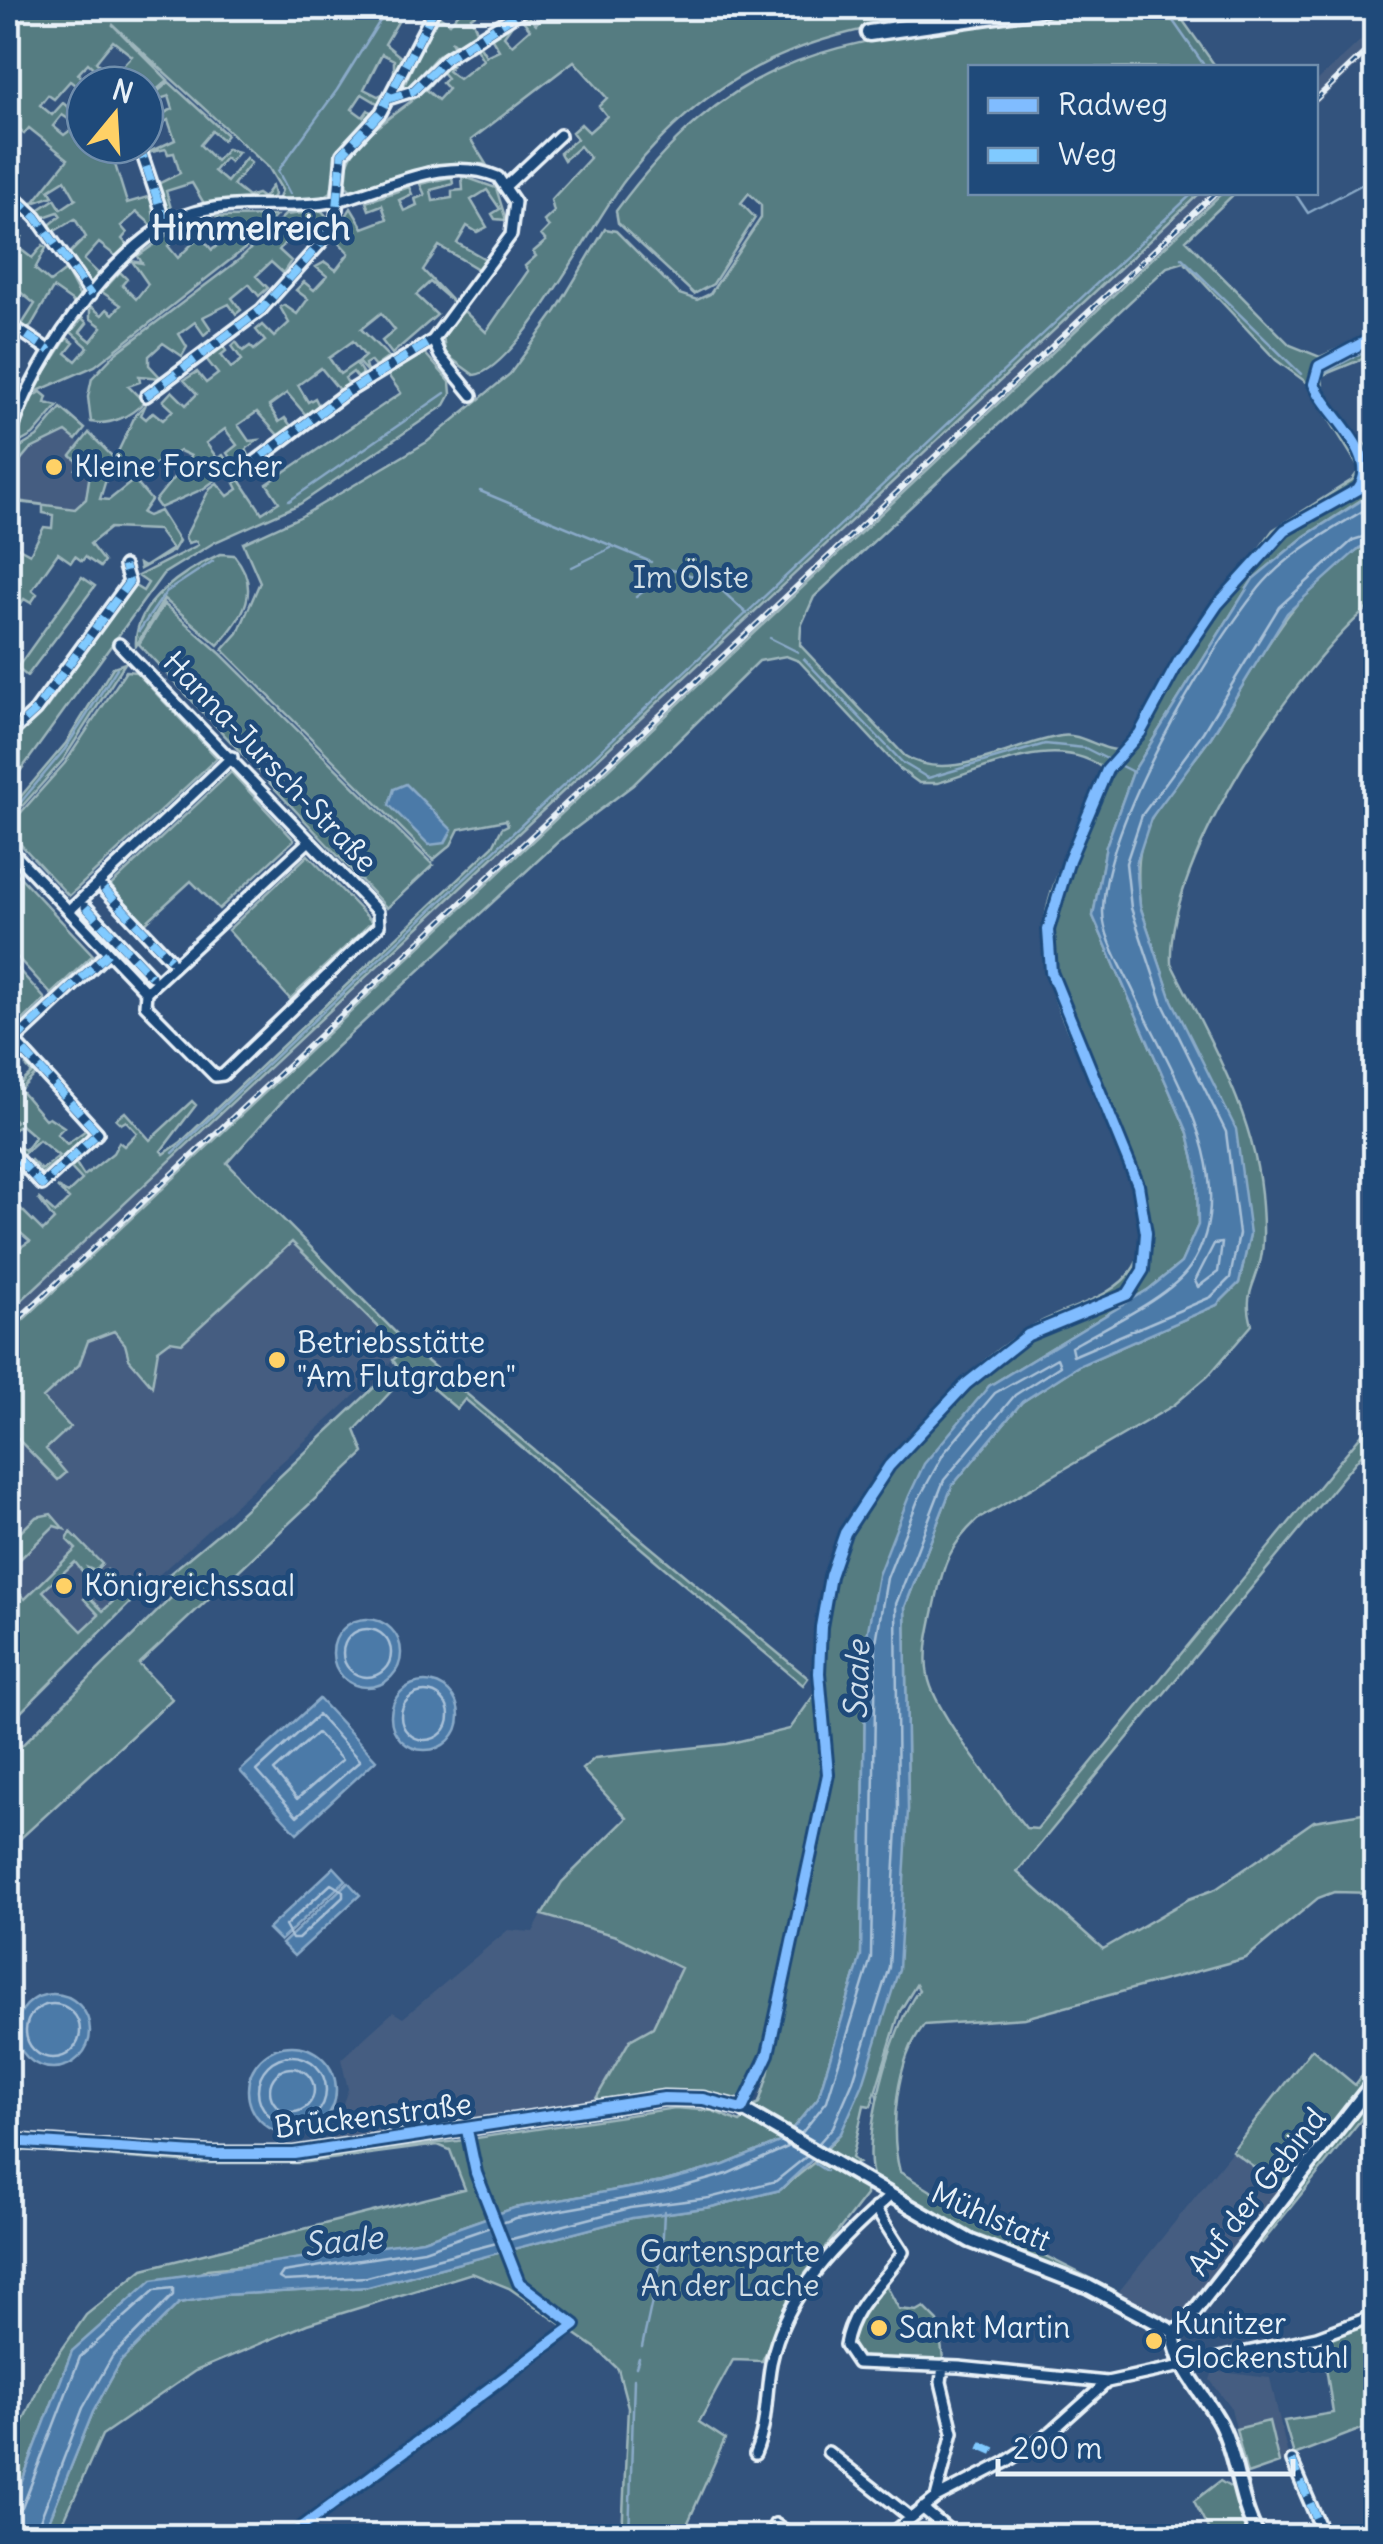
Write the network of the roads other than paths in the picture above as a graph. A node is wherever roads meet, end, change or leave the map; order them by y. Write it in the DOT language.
graph roads {
  1 [pos="435,8"];
  2 [pos="526,8"];
  3 [pos="1045,8"];
  4 [pos="869,33"];
  5 [pos="388,99"];
  6 [pos="560,135"];
  7 [pos="146,165"];
  8 [pos="506,186"];
  9 [pos="16,198"];
  10 [pos="338,200"];
  11 [pos="166,225"];
  12 [pos="90,295"];
  13 [pos="8,323"];
  14 [pos="433,340"];
  15 [pos="50,351"];
  16 [pos="472,395"];
  17 [pos="146,396"];
  18 [pos="9,431"];
  19 [pos="8,450"];
  20 [pos="244,470"];
  21 [pos="124,566"];
  22 [pos="118,644"];
  23 [pos="8,736"];
  24 [pos="232,757"];
  25 [pos="309,841"];
  26 [pos="8,847"];
  27 [pos="69,911"];
  28 [pos="134,920"];
  29 [pos="142,930"];
  30 [pos="112,938"];
  31 [pos="124,947"];
  32 [pos="108,953"];
  33 [pos="170,959"];
  34 [pos="151,976"];
  35 [pos="146,992"];
  36 [pos="10,1041"];
  37 [pos="8,1149"];
  38 [pos="1376,2079"];
  39 [pos="763,2121"];
  40 [pos="8,2141"];
  41 [pos="890,2196"];
  42 [pos="875,2208"];
  43 [pos="1376,2315"];
  44 [pos="1174,2332"];
  45 [pos="1183,2365"];
  46 [pos="942,2366"];
  47 [pos="1107,2382"];
  48 [pos="828,2452"];
  49 [pos="754,2454"];
  50 [pos="1292,2461"];
  51 [pos="936,2498"];
  52 [pos="922,2508"];
  53 [pos="910,2517"];
  54 [pos="775,2524"];
  55 [pos="794,2536"];
  56 [pos="889,2536"];
  57 [pos="956,2536"];
  58 [pos="1258,2536"];
  59 [pos="1324,2536"];
  1 -- 5 [label="street"];
  2 -- 5 [label="street"];
  3 -- 4 [label="main road"];
  5 -- 10 [label="street"];
  6 -- 8 [label="street"];
  7 -- 11 [label="street"];
  8 -- 10 [label="street"];
  8 -- 14 [label="street"];
  9 -- 12 [label="street"];
  10 -- 11 [label="street"];
  10 -- 17 [label="street"];
  11 -- 12 [label="street"];
  12 -- 15 [label="street"];
  13 -- 15 [label="street"];
  14 -- 16 [label="street"];
  14 -- 20 [label="street"];
  15 -- 18 [label="street"];
  18 -- 19 [label="street"];
  21 -- 23 [label="street"];
  22 -- 24 [label="street, Hanna-Jursch-Straße"];
  24 -- 25 [label="street, Hanna-Jursch-Straße"];
  24 -- 27 [label="street"];
  25 -- 35 [label="street"];
  25 -- 35 [label="street, Hanna-Jursch-Straße"];
  26 -- 27 [label="street"];
  27 -- 32 [label="street"];
  28 -- 29 [label="street"];
  28 -- 30 [label="street"];
  28 -- 30 [label="street"];
  29 -- 31 [label="street"];
  29 -- 33 [label="street"];
  30 -- 31 [label="street"];
  31 -- 34 [label="street"];
  32 -- 35 [label="street"];
  32 -- 36 [label="street"];
  36 -- 37 [label="street"];
  38 -- 44 [label="street, Auf der Gebind"];
  39 -- 40 [label="street, Brückenstraße"];
  39 -- 41 [label="street, Mühlstatt"];
  41 -- 42 [label="street"];
  41 -- 44 [label="street, Mühlstatt"];
  42 -- 46 [label="street"];
  42 -- 49 [label="street"];
  43 -- 45 [label="street"];
  44 -- 45 [label="street"];
  45 -- 47 [label="street"];
  45 -- 58 [label="street"];
  46 -- 47 [label="street"];
  46 -- 51 [label="street"];
  47 -- 51 [label="street"];
  48 -- 53 [label="street"];
  50 -- 59 [label="street"];
  51 -- 52 [label="street"];
  52 -- 53 [label="street"];
  52 -- 57 [label="street"];
  53 -- 56 [label="street"];
  54 -- 55 [label="street"];
}
